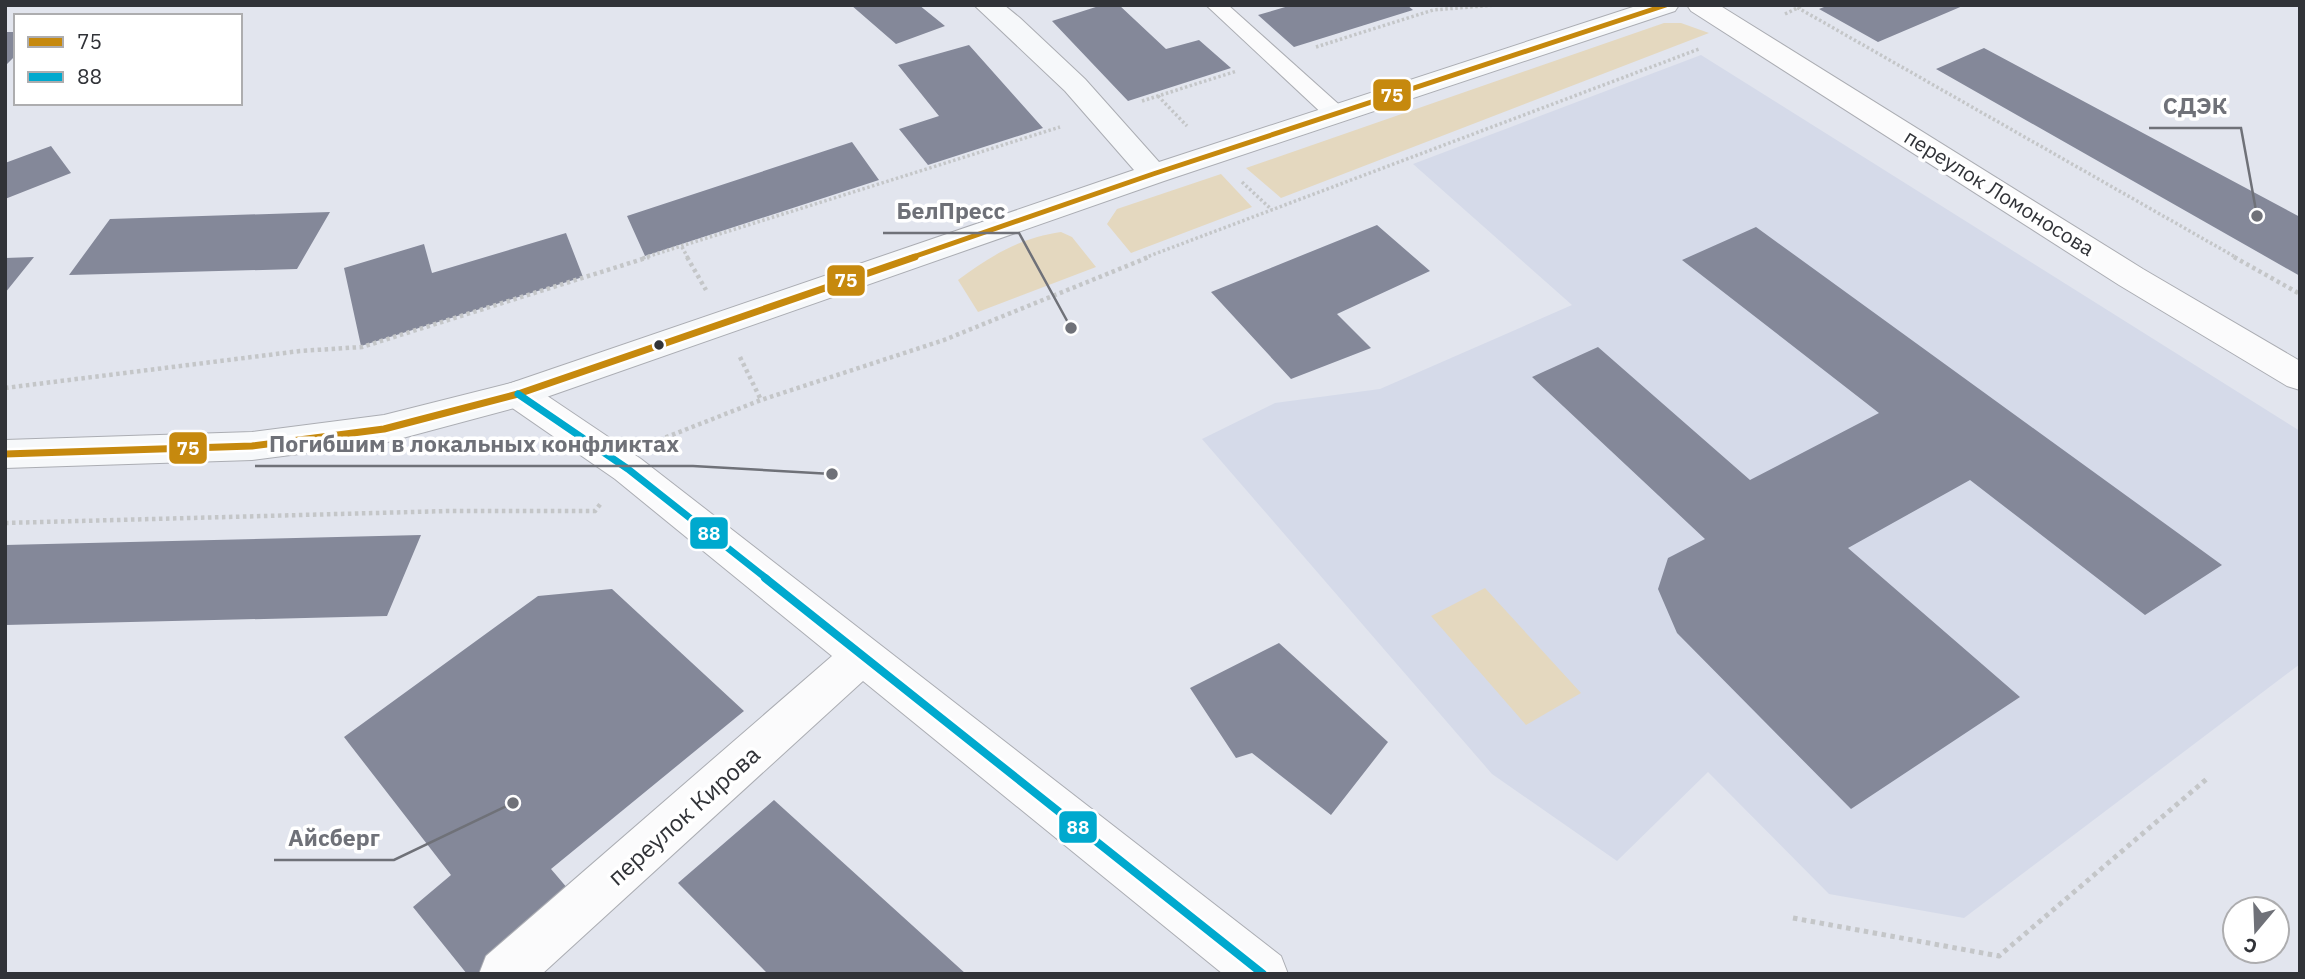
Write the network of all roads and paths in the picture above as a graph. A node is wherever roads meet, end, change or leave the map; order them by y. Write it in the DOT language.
graph roads {
  1 [pos="987,5"];
  2 [pos="1216,5"];
  3 [pos="1495,5"];
  4 [pos="1666,5"];
  5 [pos="1700,5"];
  6 [pos="1804,5"];
  7 [pos="1795,7"];
  8 [pos="1743,32"];
  9 [pos="1275,60"];
  10 [pos="1103,114"];
  11 [pos="1336,114"];
  12 [pos="1153,174"];
  13 [pos="2300,294"];
  14 [pos="2300,377"];
  15 [pos="5,388"];
  16 [pos="518,394"];
  17 [pos="5,454"];
  18 [pos="628,470"];
  19 [pos="5,523"];
  20 [pos="861,656"];
  21 [pos="2209,777"];
  22 [pos="1793,918"];
  23 [pos="504,974"];
  24 [pos="1263,974"];
  1 -- 10 [label="street"];
  2 -- 9 [label="lane"];
  3 -- 9 [label="path"];
  4 -- 11 [label="street"];
  5 -- 8 [label="street, переулок Ломоносова"];
  6 -- 7 [label="path"];
  7 -- 8 [label="path"];
  7 -- 13 [label="path"];
  8 -- 14 [label="street, переулок Ломоносова"];
  8 -- 18 [label="path"];
  9 -- 10 [label="path"];
  9 -- 11 [label="lane"];
  10 -- 12 [label="street"];
  10 -- 15 [label="path"];
  11 -- 12 [label="street"];
  12 -- 16 [label="street"];
  16 -- 17 [label="street"];
  16 -- 18 [label="street"];
  18 -- 19 [label="path"];
  18 -- 20 [label="street"];
  20 -- 23 [label="street, переулок Кирова"];
  20 -- 24 [label="street"];
  21 -- 22 [label="path"];
}
